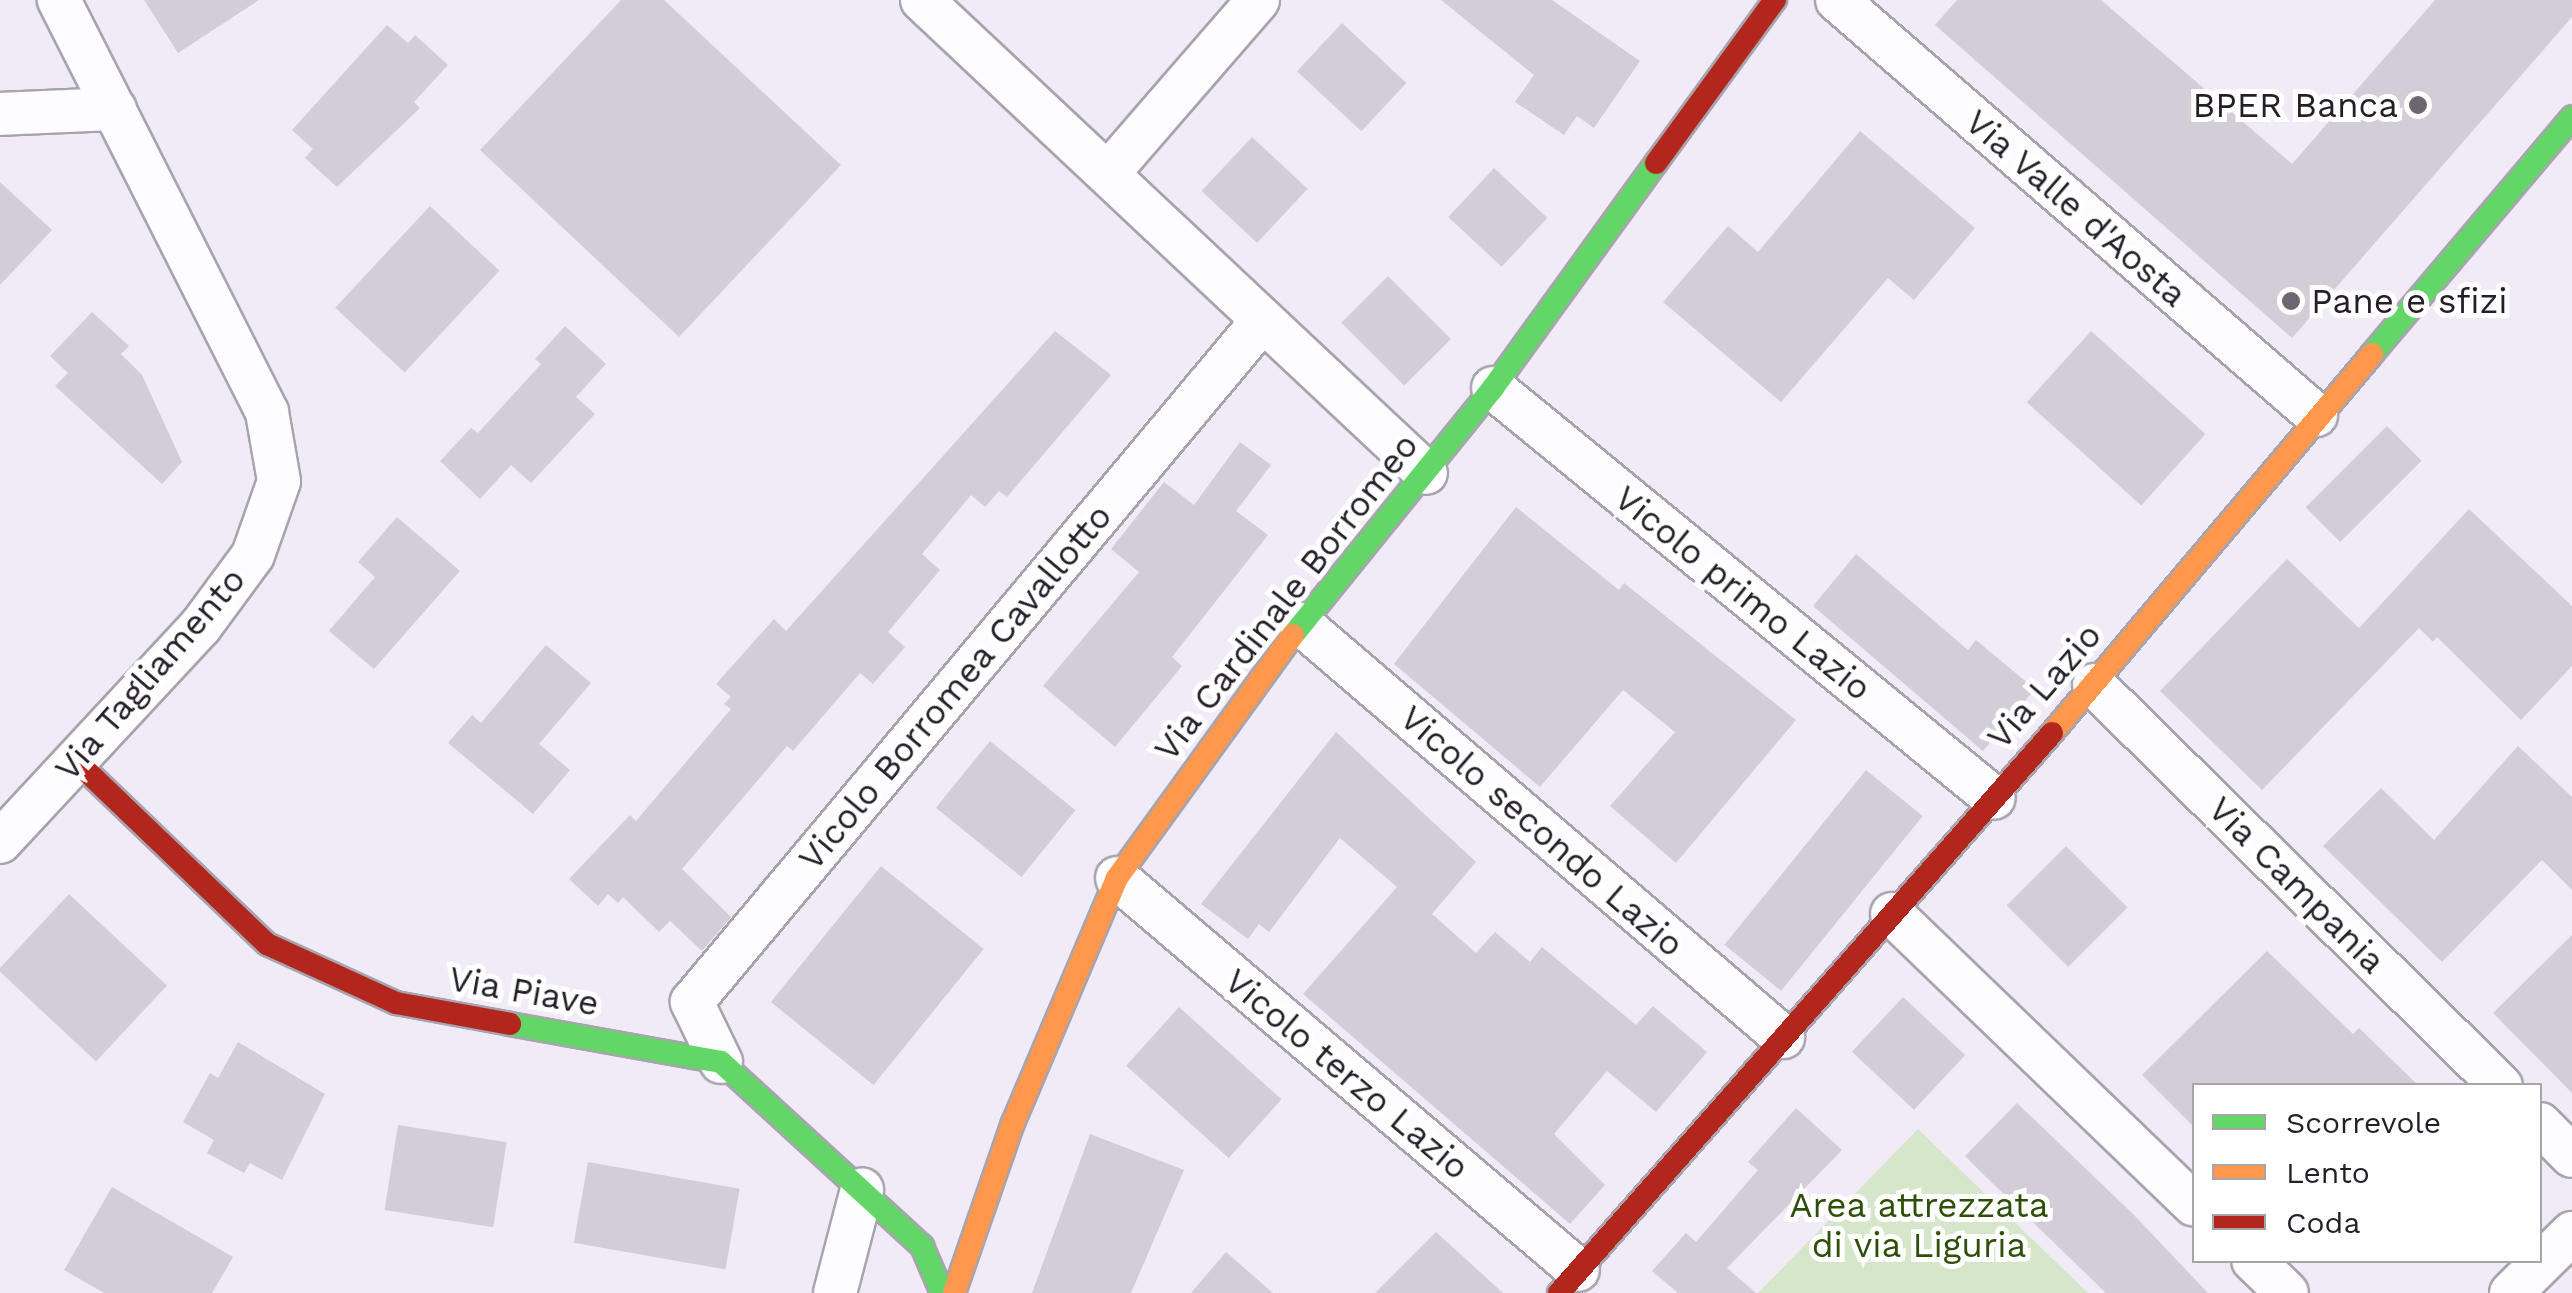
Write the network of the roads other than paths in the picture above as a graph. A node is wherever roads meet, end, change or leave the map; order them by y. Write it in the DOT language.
graph roads {
  1 [pos="59,0"];
  2 [pos="922,0"];
  3 [pos="1258,0"];
  4 [pos="1774,0"];
  5 [pos="1837,0"];
  6 [pos="114,109"];
  7 [pos="0,114"];
  8 [pos="2572,116"];
  9 [pos="1110,171"];
  10 [pos="1262,321"];
  11 [pos="1493,388"];
  12 [pos="2316,416"];
  13 [pos="1426,473"];
  14 [pos="1301,624"];
  15 [pos="2094,684"];
  16 [pos="76,761"];
  17 [pos="1994,798"];
  18 [pos="0,842"];
  19 [pos="1117,878"];
  20 [pos="1892,914"];
  21 [pos="1783,1037"];
  22 [pos="721,1062"];
  23 [pos="2498,1083"];
  24 [pos="2542,1126"];
  25 [pos="2572,1156"];
  26 [pos="862,1189"];
  27 [pos="2192,1202"];
  28 [pos="2572,1233"];
  29 [pos="2256,1263"];
  30 [pos="2542,1263"];
  31 [pos="2542,1263"];
  32 [pos="1568,1282"];
  33 [pos="835,1293"];
  34 [pos="942,1293"];
  35 [pos="954,1293"];
  36 [pos="2286,1293"];
  37 [pos="2511,1293"];
  1 -- 6 [label="street, Via Tagliamento"];
  2 -- 9 [label="street"];
  3 -- 9 [label="street"];
  4 -- 11 [label="street, Via Cardinale Borromeo"];
  5 -- 12 [label="street, Via Valle d'Aosta"];
  6 -- 7 [label="street"];
  6 -- 16 [label="street, Via Tagliamento"];
  8 -- 12 [label="street, Via Lazio"];
  9 -- 10 [label="street"];
  10 -- 13 [label="street"];
  10 -- 22 [label="street, Vicolo Borromea Cavallotto"];
  11 -- 13 [label="street, Via Cardinale Borromeo"];
  11 -- 17 [label="street, Vicolo primo Lazio"];
  12 -- 15 [label="street, Via Lazio"];
  13 -- 14 [label="street, Via Cardinale Borromeo"];
  14 -- 19 [label="street, Via Cardinale Borromeo"];
  14 -- 21 [label="street, Vicolo secondo Lazio"];
  15 -- 17 [label="street, Via Lazio"];
  15 -- 23 [label="street, Via Campania"];
  16 -- 18 [label="street, Via Tagliamento"];
  16 -- 22 [label="street, Via Piave"];
  17 -- 20 [label="street, Via Lazio"];
  19 -- 32 [label="street, Vicolo terzo Lazio"];
  19 -- 35 [label="street, Via Cardinale Borromeo"];
  20 -- 21 [label="street, Via Lazio"];
  20 -- 27 [label="street"];
  21 -- 32 [label="street, Via Lazio"];
  22 -- 26 [label="street"];
  24 -- 25 [label="street"];
  26 -- 33 [label="street"];
  26 -- 34 [label="street"];
  28 -- 30 [label="street"];
  29 -- 36 [label="street"];
  31 -- 37 [label="street"];
}
